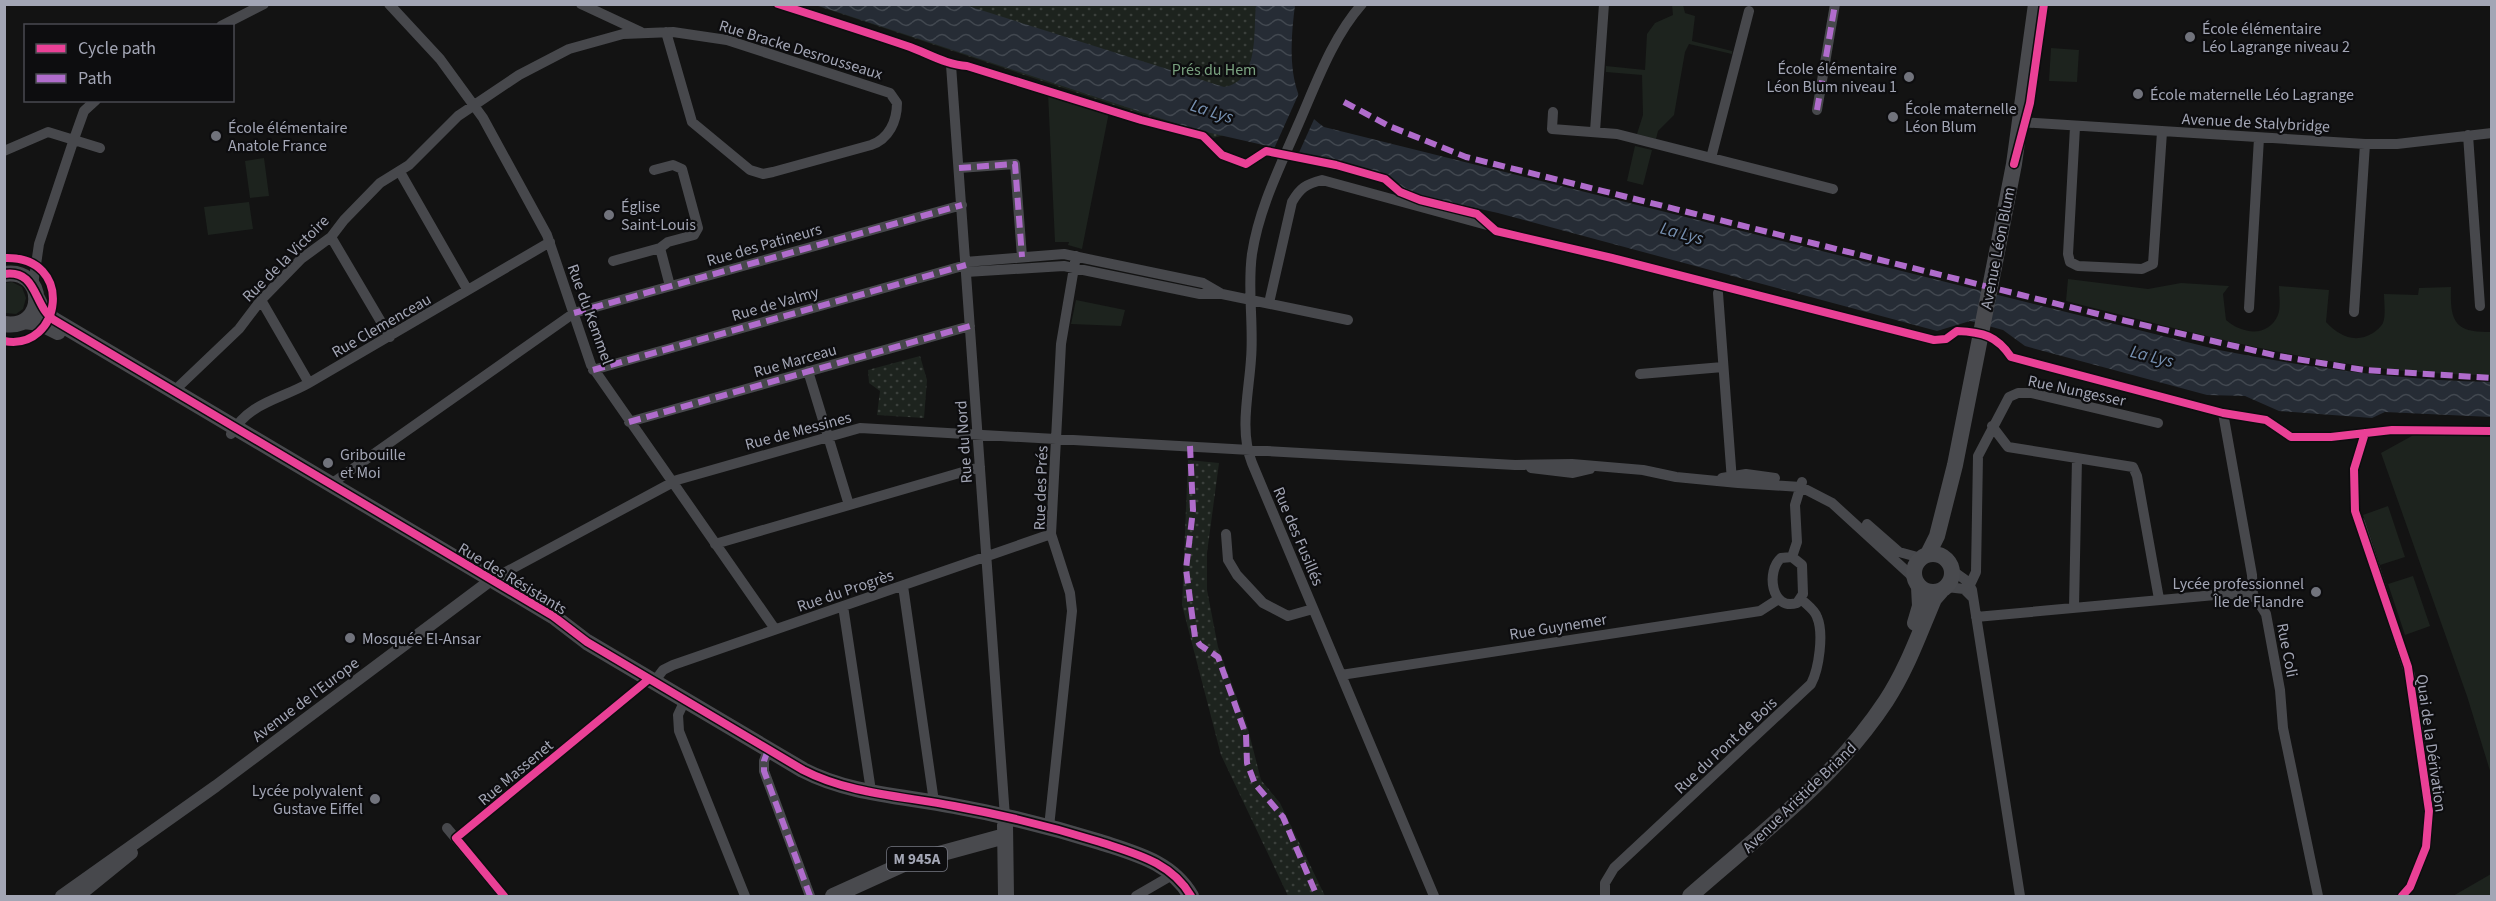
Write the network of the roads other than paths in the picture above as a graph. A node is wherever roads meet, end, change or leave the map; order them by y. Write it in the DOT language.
graph roads {
  1 [pos="264,4"];
  2 [pos="389,4"];
  3 [pos="581,4"];
  4 [pos="1362,4"];
  5 [pos="1604,4"];
  6 [pos="1835,4"];
  7 [pos="2036,4"];
  8 [pos="2044,4"];
  9 [pos="1749,11"];
  10 [pos="235,22"];
  11 [pos="641,32"];
  12 [pos="666,32"];
  13 [pos="951,65"];
  14 [pos="94,102"];
  15 [pos="474,104"];
  16 [pos="1817,110"];
  17 [pos="1553,112"];
  18 [pos="2022,122"];
  19 [pos="2075,127"];
  20 [pos="1595,131"];
  21 [pos="2162,132"];
  22 [pos="2492,133"];
  23 [pos="2468,135"];
  24 [pos="2259,138"];
  25 [pos="74,139"];
  26 [pos="2365,144"];
  27 [pos="100,148"];
  28 [pos="4,151"];
  29 [pos="1711,158"];
  30 [pos="959,168"];
  31 [pos="654,170"];
  32 [pos="400,172"];
  33 [pos="1833,189"];
  34 [pos="962,205"];
  35 [pos="1487,225"];
  36 [pos="331,237"];
  37 [pos="550,242"];
  38 [pos="39,244"];
  39 [pos="660,248"];
  40 [pos="1076,256"];
  41 [pos="1022,257"];
  42 [pos="613,261"];
  43 [pos="966,266"];
  44 [pos="1073,268"];
  45 [pos="9,274"];
  46 [pos="670,286"];
  47 [pos="467,289"];
  48 [pos="35,292"];
  49 [pos="1718,293"];
  50 [pos="1222,294"];
  51 [pos="261,300"];
  52 [pos="1251,300"];
  53 [pos="1269,303"];
  54 [pos="2480,306"];
  55 [pos="2249,308"];
  56 [pos="2354,312"];
  57 [pos="574,313"];
  58 [pos="1348,320"];
  59 [pos="11,325"];
  60 [pos="970,326"];
  61 [pos="390,337"];
  62 [pos="1723,367"];
  63 [pos="1974,368"];
  64 [pos="593,370"];
  65 [pos="808,372"];
  66 [pos="1640,374"];
  67 [pos="309,383"];
  68 [pos="174,391"];
  69 [pos="2223,413"];
  70 [pos="629,422"];
  71 [pos="2158,423"];
  72 [pos="1992,426"];
  73 [pos="233,431"];
  74 [pos="978,434"];
  75 [pos="828,436"];
  76 [pos="1057,438"];
  77 [pos="1248,450"];
  78 [pos="2077,458"];
  79 [pos="1954,465"];
  80 [pos="980,467"];
  81 [pos="1731,480"];
  82 [pos="671,483"];
  83 [pos="331,484"];
  84 [pos="1802,484"];
  85 [pos="849,505"];
  86 [pos="2360,522"];
  87 [pos="1051,534"];
  88 [pos="1226,534"];
  89 [pos="715,544"];
  90 [pos="1924,556"];
  91 [pos="987,557"];
  92 [pos="1792,557"];
  93 [pos="1947,577"];
  94 [pos="1917,582"];
  95 [pos="488,583"];
  96 [pos="903,586"];
  97 [pos="1970,592"];
  98 [pos="2253,596"];
  99 [pos="1777,600"];
  100 [pos="1801,600"];
  101 [pos="2159,600"];
  102 [pos="843,606"];
  103 [pos="2074,608"];
  104 [pos="1313,609"];
  105 [pos="1976,617"];
  106 [pos="775,630"];
  107 [pos="1341,675"];
  108 [pos="652,680"];
  109 [pos="685,700"];
  110 [pos="768,750"];
  111 [pos="871,791"];
  112 [pos="934,802"];
  113 [pos="1005,817"];
  114 [pos="166,822"];
  115 [pos="1049,827"];
  116 [pos="447,828"];
  117 [pos="1005,836"];
  118 [pos="456,838"];
  119 [pos="1174,874"];
  120 [pos="1691,895"];
  121 [pos="61,897"];
  122 [pos="79,897"];
  123 [pos="504,897"];
  124 [pos="745,897"];
  125 [pos="810,897"];
  126 [pos="833,897"];
  127 [pos="1006,897"];
  128 [pos="1136,897"];
  129 [pos="1191,897"];
  130 [pos="1434,897"];
  131 [pos="1605,897"];
  132 [pos="2020,897"];
  133 [pos="2318,897"];
  134 [pos="2402,897"];
  1 -- 10 [label="street"];
  2 -- 15 [label="street, Rue du Kemmel"];
  3 -- 11 [label="street, Rue Bracke Desrousseaux"];
  4 -- 52 [label="street, Rue des Fusillés"];
  5 -- 20 [label="street"];
  6 -- 16 [label="street"];
  7 -- 18 [label="main road, Avenue Léon Blum"];
  8 -- 18 [label="main road, Avenue Léon Blum"];
  9 -- 29 [label="street"];
  11 -- 12 [label="street, Rue Bracke Desrousseaux"];
  11 -- 15 [label="street, Rue Bracke Desrousseaux"];
  12 -- 12 [label="street, Rue Bracke Desrousseaux"];
  13 -- 30 [label="street, Rue du Nord"];
  14 -- 25 [label="street"];
  15 -- 32 [label="street, Rue de la Victoire"];
  15 -- 37 [label="street, Rue du Kemmel"];
  17 -- 20 [label="street"];
  18 -- 19 [label="street, Avenue de Stalybridge"];
  18 -- 63 [label="main road, Avenue Léon Blum"];
  19 -- 21 [label="street, Avenue de Stalybridge"];
  19 -- 21 [label="street"];
  20 -- 29 [label="street"];
  21 -- 24 [label="street, Avenue de Stalybridge"];
  22 -- 23 [label="street, Avenue de Stalybridge"];
  23 -- 26 [label="street, Avenue de Stalybridge"];
  23 -- 54 [label="street"];
  24 -- 26 [label="street, Avenue de Stalybridge"];
  24 -- 55 [label="street"];
  25 -- 27 [label="street"];
  25 -- 28 [label="street"];
  25 -- 38 [label="street"];
  26 -- 56 [label="street"];
  29 -- 33 [label="street"];
  30 -- 34 [label="street, Rue du Nord"];
  30 -- 41 [label="street"];
  31 -- 39 [label="street"];
  32 -- 36 [label="street, Rue de la Victoire"];
  32 -- 47 [label="street"];
  34 -- 43 [label="street, Rue du Nord"];
  34 -- 46 [label="street, Rue des Patineurs"];
  35 -- 53 [label="street"];
  36 -- 51 [label="street, Rue de la Victoire"];
  36 -- 61 [label="street"];
  37 -- 47 [label="street, Rue Clemenceau"];
  37 -- 57 [label="street, Rue du Kemmel"];
  38 -- 45 [label="street"];
  38 -- 48 [label="street"];
  39 -- 42 [label="street"];
  39 -- 46 [label="street"];
  40 -- 41 [label="street"];
  40 -- 44 [label="street, Rue des Prés"];
  40 -- 50 [label="street"];
  41 -- 43 [label="street"];
  43 -- 44 [label="street"];
  43 -- 60 [label="street, Rue du Nord"];
  43 -- 64 [label="street, Rue de Valmy"];
  44 -- 50 [label="street"];
  44 -- 76 [label="street, Rue des Prés"];
  45 -- 48 [label="main road"];
  46 -- 57 [label="street, Rue des Patineurs"];
  47 -- 61 [label="street, Rue Clemenceau"];
  48 -- 59 [label="main road"];
  48 -- 68 [label="main road, Rue des Résistants"];
  49 -- 62 [label="street"];
  50 -- 52 [label="street"];
  51 -- 67 [label="street"];
  51 -- 68 [label="street, Rue de la Victoire"];
  52 -- 53 [label="street"];
  52 -- 77 [label="street, Rue des Fusillés"];
  53 -- 58 [label="street"];
  57 -- 64 [label="street, Rue du Kemmel"];
  57 -- 83 [label="street, Rue des Patineurs"];
  59 -- 73 [label="main road, Rue des Résistants"];
  60 -- 65 [label="street, Rue Marceau"];
  60 -- 74 [label="street, Rue du Nord"];
  61 -- 67 [label="street, Rue Clemenceau"];
  62 -- 66 [label="street"];
  62 -- 81 [label="street"];
  63 -- 79 [label="main road, Avenue Aristide Briand"];
  64 -- 70 [label="street, Rue du Kemmel"];
  65 -- 70 [label="street, Rue Marceau"];
  65 -- 75 [label="street"];
  67 -- 73 [label="street, Rue Clemenceau"];
  68 -- 73 [label="main road, Rue des Résistants"];
  69 -- 98 [label="street, Rue Coli"];
  70 -- 82 [label="street, Rue du Kemmel"];
  71 -- 72 [label="street, Rue Nungesser"];
  72 -- 78 [label="street"];
  72 -- 97 [label="street, Rue Nungesser"];
  73 -- 83 [label="main road, Rue des Résistants"];
  73 -- 95 [label="main road, Rue des Résistants"];
  74 -- 75 [label="street, Rue de Messines"];
  74 -- 76 [label="street, Rue de Messines"];
  74 -- 80 [label="street, Rue du Nord"];
  75 -- 82 [label="street, Rue de Messines"];
  75 -- 85 [label="street"];
  76 -- 77 [label="street, Rue de Messines"];
  76 -- 87 [label="street, Rue des Prés"];
  77 -- 81 [label="street, Rue de Messines"];
  77 -- 104 [label="street, Rue des Fusillés"];
  78 -- 101 [label="street"];
  78 -- 103 [label="street"];
  79 -- 90 [label="main road, Avenue Aristide Briand"];
  79 -- 93 [label="main road, Avenue Aristide Briand"];
  80 -- 85 [label="street"];
  80 -- 91 [label="street, Rue du Nord"];
  81 -- 84 [label="street, Rue de Messines"];
  82 -- 89 [label="street, Rue du Kemmel"];
  82 -- 95 [label="street, Rue de Messines"];
  83 -- 95 [label="main road, Rue des Résistants"];
  84 -- 90 [label="street"];
  84 -- 92 [label="street"];
  84 -- 94 [label="street"];
  85 -- 89 [label="street"];
  86 -- 134 [label="street, Quai de la Dérivation"];
  87 -- 91 [label="street, Rue du Progrès"];
  87 -- 115 [label="street, Rue des Prés"];
  88 -- 104 [label="street"];
  89 -- 106 [label="street, Rue du Kemmel"];
  90 -- 93 [label="main road"];
  90 -- 94 [label="main road"];
  91 -- 96 [label="street, Rue du Progrès"];
  91 -- 113 [label="street, Rue du Nord"];
  92 -- 99 [label="street"];
  92 -- 100 [label="street"];
  93 -- 94 [label="main road"];
  93 -- 97 [label="street"];
  93 -- 97 [label="street"];
  93 -- 120 [label="main road, Avenue Aristide Briand"];
  94 -- 120 [label="main road, Avenue Aristide Briand"];
  95 -- 108 [label="main road, Rue des Résistants"];
  95 -- 114 [label="street, Avenue de l'Europe"];
  96 -- 102 [label="street, Rue du Progrès"];
  96 -- 112 [label="street"];
  97 -- 105 [label="street, Rue Nungesser"];
  98 -- 101 [label="street"];
  98 -- 133 [label="street, Rue Coli"];
  99 -- 100 [label="street"];
  99 -- 107 [label="street, Rue Guynemer"];
  100 -- 131 [label="street, Rue du Pont de Bois"];
  101 -- 103 [label="street"];
  102 -- 106 [label="street, Rue du Progrès"];
  102 -- 111 [label="street"];
  103 -- 105 [label="street"];
  104 -- 107 [label="street, Rue des Fusillés"];
  105 -- 132 [label="street, Rue Nungesser"];
  106 -- 108 [label="street, Rue du Progrès"];
  107 -- 130 [label="street, Rue des Fusillés"];
  108 -- 109 [label="main road, Rue des Résistants"];
  108 -- 118 [label="street, Rue Massenet"];
  109 -- 110 [label="main road, Rue des Résistants"];
  109 -- 124 [label="street"];
  110 -- 111 [label="main road, Rue des Résistants"];
  110 -- 125 [label="street"];
  111 -- 112 [label="main road, Rue des Résistants"];
  112 -- 113 [label="main road, Rue des Résistants"];
  113 -- 115 [label="main road, Rue des Résistants"];
  113 -- 117 [label="main road"];
  114 -- 121 [label="street, Avenue de l'Europe"];
  114 -- 122 [label="street, Avenue de l'Europe"];
  115 -- 119 [label="main road, Rue des Résistants"];
  116 -- 118 [label="street"];
  117 -- 126 [label="main road, M 945A"];
  117 -- 127 [label="main road"];
  118 -- 123 [label="street"];
  119 -- 128 [label="street"];
  119 -- 129 [label="main road"];
}
